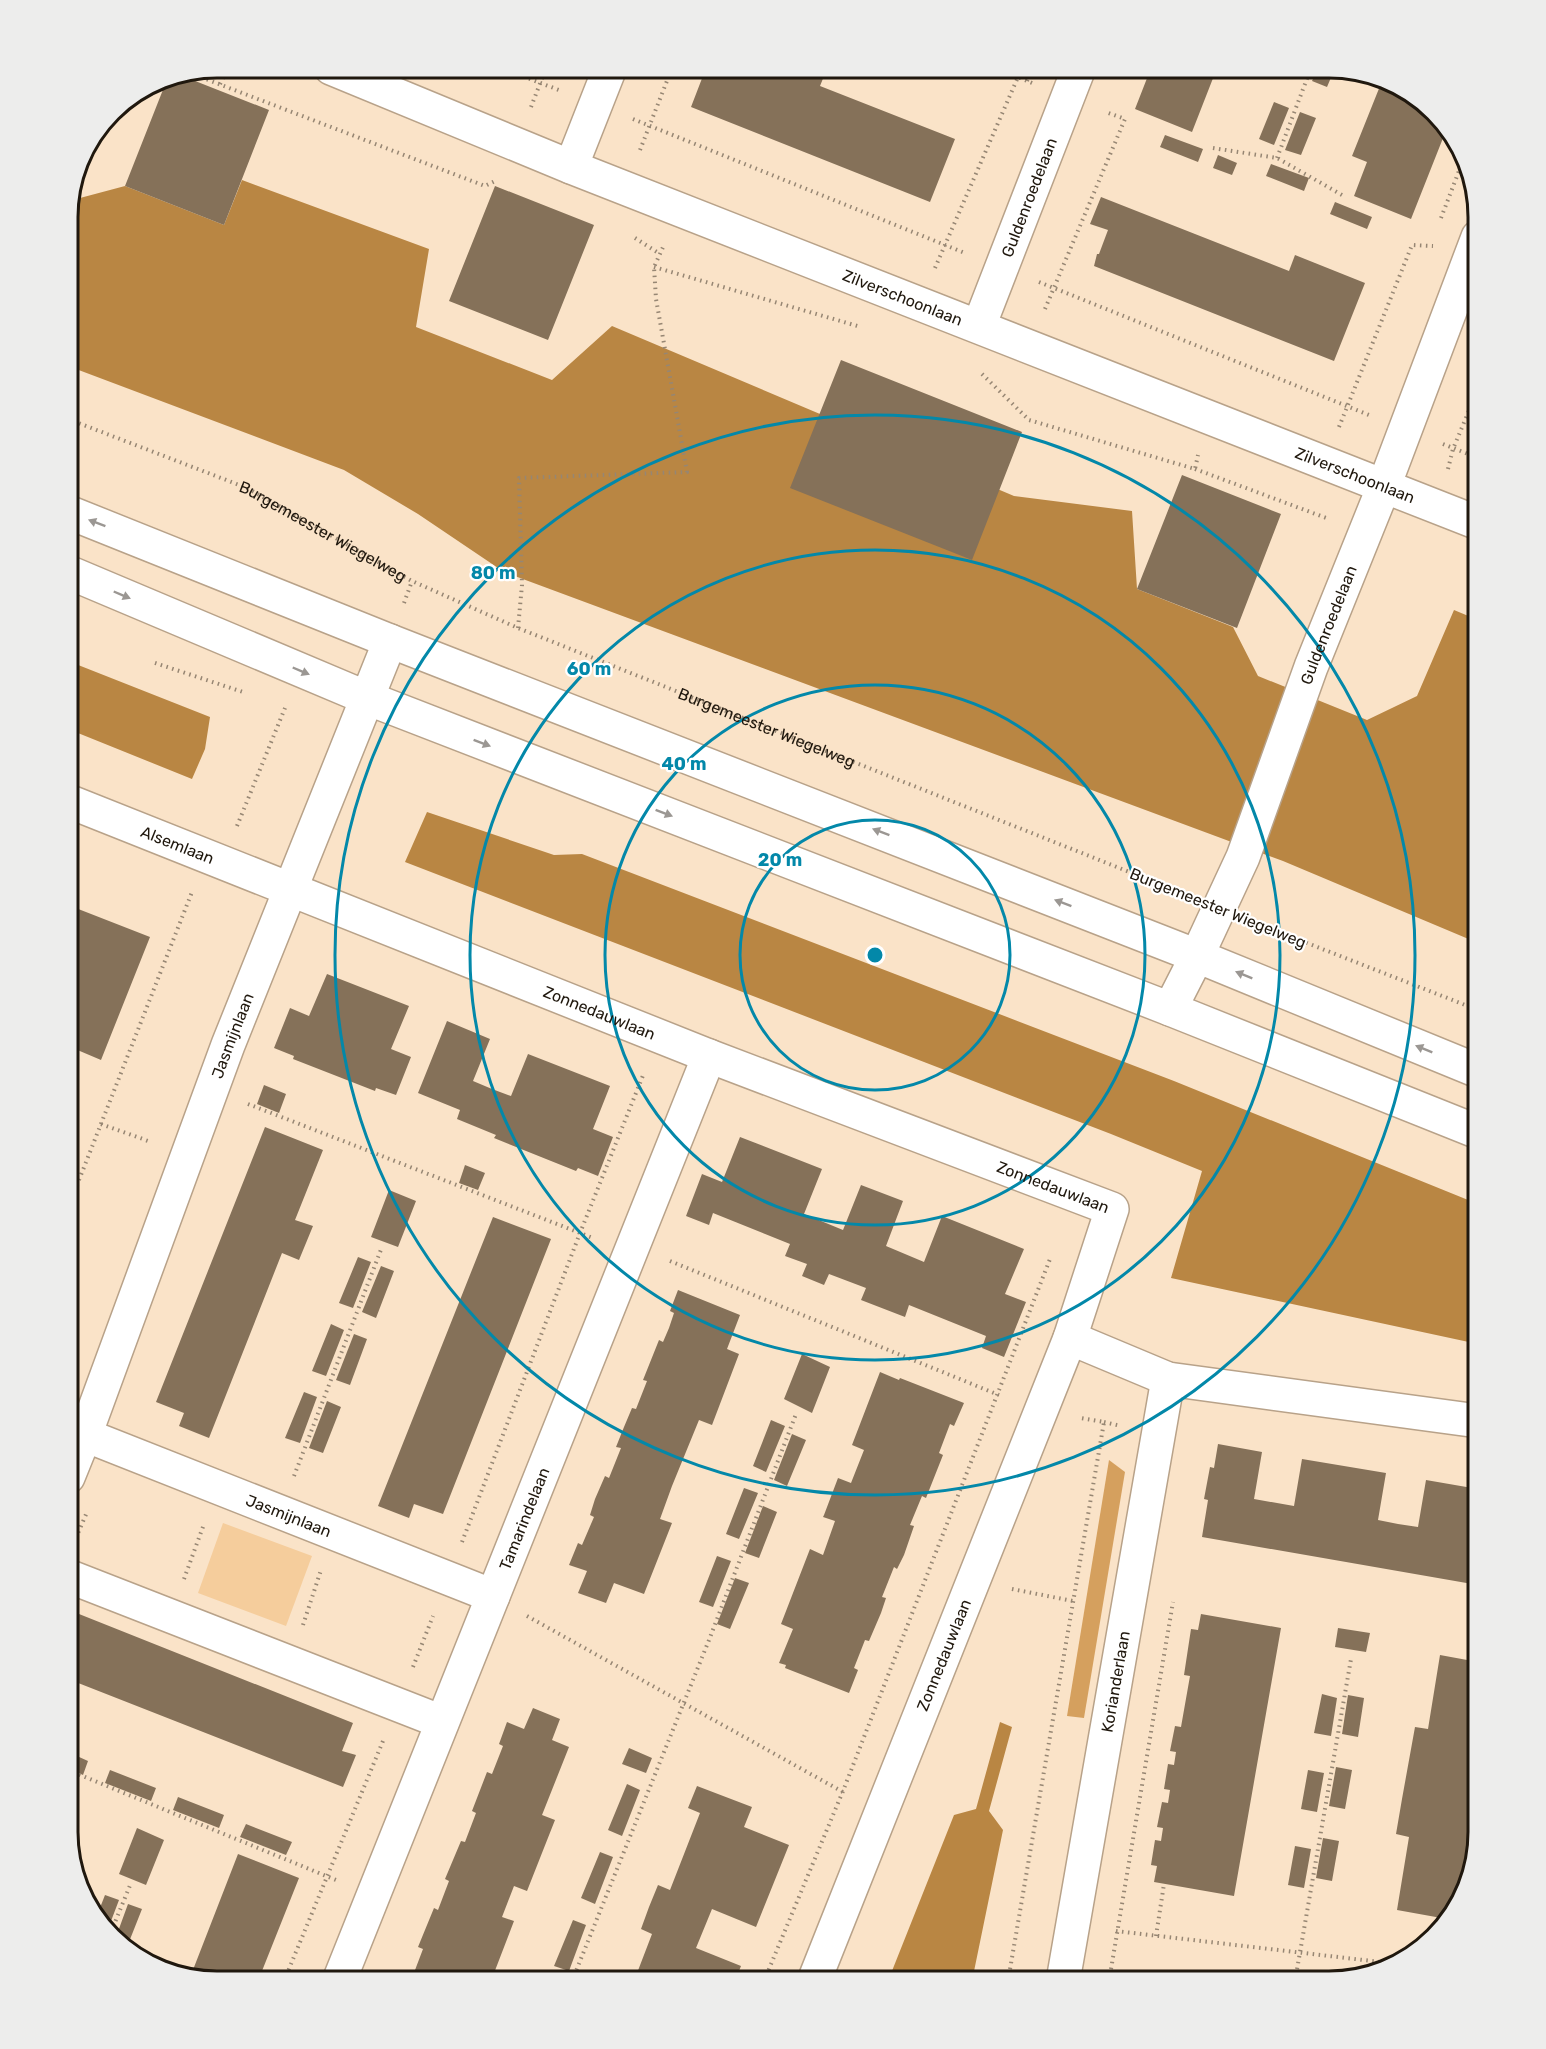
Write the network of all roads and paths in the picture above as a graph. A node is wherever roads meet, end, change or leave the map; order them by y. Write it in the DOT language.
graph roads {
  1 [pos="223,78"];
  2 [pos="355,78"];
  3 [pos="542,78"];
  4 [pos="606,78"];
  5 [pos="668,78"];
  6 [pos="1028,78"];
  7 [pos="1075,78"];
  8 [pos="1307,78"];
  9 [pos="205,79"];
  10 [pos="1027,81"];
  11 [pos="540,83"];
  12 [pos="220,84"];
  13 [pos="649,126"];
  14 [pos="1213,148"];
  15 [pos="1277,158"];
  16 [pos="571,167"];
  17 [pos="500,179"];
  18 [pos="1342,195"];
  19 [pos="631,236"];
  20 [pos="1468,242"];
  21 [pos="660,254"];
  22 [pos="1468,266"];
  23 [pos="980,326"];
  24 [pos="866,329"];
  25 [pos="1347,406"];
  26 [pos="1468,414"];
  27 [pos="1207,416"];
  28 [pos="78,423"];
  29 [pos="1453,448"];
  30 [pos="1195,469"];
  31 [pos="1384,486"];
  32 [pos="78,516"];
  33 [pos="1468,519"];
  34 [pos="1365,533"];
  35 [pos="78,576"];
  36 [pos="518,628"];
  37 [pos="390,641"];
  38 [pos="367,698"];
  39 [pos="285,707"];
  40 [pos="78,805"];
  41 [pos="214,858"];
  42 [pos="290,888"];
  43 [pos="1220,909"];
  44 [pos="1197,956"];
  45 [pos="1468,1006"];
  46 [pos="1170,1009"];
  47 [pos="709,1056"];
  48 [pos="647,1067"];
  49 [pos="1468,1067"];
  50 [pos="212,1091"];
  51 [pos="100,1124"];
  52 [pos="1468,1128"];
  53 [pos="188,1155"];
  54 [pos="78,1182"];
  55 [pos="580,1233"];
  56 [pos="382,1247"];
  57 [pos="632,1249"];
  58 [pos="1052,1254"];
  59 [pos="1070,1338"];
  60 [pos="1168,1379"];
  61 [pos="998,1394"];
  62 [pos="1041,1411"];
  63 [pos="795,1414"];
  64 [pos="1468,1419"];
  65 [pos="85,1435"];
  66 [pos="78,1452"];
  67 [pos="218,1488"];
  68 [pos="88,1508"];
  69 [pos="280,1512"];
  70 [pos="334,1533"];
  71 [pos="78,1534"];
  72 [pos="448,1579"];
  73 [pos="78,1580"];
  74 [pos="973,1582"];
  75 [pos="493,1596"];
  76 [pos="1073,1601"];
  77 [pos="170,1616"];
  78 [pos="1351,1659"];
  79 [pos="290,1663"];
  80 [pos="683,1702"];
  81 [pos="397,1705"];
  82 [pos="442,1722"];
  83 [pos="78,1774"];
  84 [pos="843,1791"];
  85 [pos="882,1812"];
  86 [pos="327,1876"];
  87 [pos="130,1883"];
  88 [pos="1164,1884"];
  89 [pos="374,1895"];
  90 [pos="114,1926"];
  91 [pos="1073,1926"];
  92 [pos="1156,1936"];
  93 [pos="1300,1952"];
  94 [pos="1379,1962"];
  95 [pos="288,1971"];
  96 [pos="343,1971"];
  97 [pos="576,1971"];
  98 [pos="769,1971"];
  99 [pos="818,1971"];
  100 [pos="1010,1971"];
  101 [pos="1065,1971"];
  102 [pos="1297,1971"];
  1 -- 12 [label="path"];
  2 -- 16 [label="street, Zilverschoonlaan"];
  3 -- 11 [label="path"];
  4 -- 16 [label="street"];
  5 -- 13 [label="path"];
  6 -- 10 [label="path"];
  7 -- 23 [label="street, Guldenroedelaan"];
  8 -- 15 [label="path"];
  9 -- 12 [label="path"];
  12 -- 17 [label="path"];
  14 -- 15 [label="path"];
  15 -- 18 [label="path"];
  16 -- 23 [label="street, Zilverschoonlaan"];
  19 -- 21 [label="path"];
  20 -- 25 [label="path"];
  22 -- 31 [label="street, Guldenroedelaan"];
  23 -- 27 [label="street, Zilverschoonlaan"];
  23 -- 30 [label="path"];
  24 -- 36 [label="path"];
  26 -- 29 [label="path"];
  27 -- 30 [label="path"];
  27 -- 31 [label="street, Zilverschoonlaan"];
  28 -- 36 [label="path, Burgemeester Wiegelweg"];
  30 -- 34 [label="path"];
  31 -- 33 [label="street, Zilverschoonlaan"];
  31 -- 34 [label="street, Guldenroedelaan"];
  37 -- 32 [label="street, one-way"];
  34 -- 43 [label="street, Guldenroedelaan"];
  35 -- 38 [label="street, one-way"];
  36 -- 43 [label="path, Burgemeester Wiegelweg"];
  37 -- 38 [label="street, Jasmijnlaan"];
  44 -- 37 [label="street, one-way"];
  38 -- 42 [label="street, Jasmijnlaan"];
  38 -- 46 [label="street, one-way"];
  39 -- 41 [label="path"];
  40 -- 41 [label="street, Alsemlaan"];
  41 -- 42 [label="street, Alsemlaan"];
  41 -- 51 [label="path"];
  42 -- 47 [label="street, Zonnedauwlaan"];
  42 -- 50 [label="street, Jasmijnlaan"];
  43 -- 44 [label="street, Guldenroedelaan"];
  43 -- 45 [label="path, Burgemeester Wiegelweg"];
  44 -- 46 [label="street, Guldenroedelaan"];
  49 -- 44 [label="street, one-way"];
  46 -- 52 [label="street"];
  47 -- 57 [label="street, Tamarindelaan"];
  47 -- 59 [label="street, Zonnedauwlaan"];
  48 -- 55 [label="path"];
  50 -- 53 [label="street, Jasmijnlaan"];
  50 -- 55 [label="path"];
  51 -- 53 [label="path"];
  51 -- 54 [label="path"];
  53 -- 65 [label="street, Jasmijnlaan"];
  55 -- 57 [label="path"];
  55 -- 72 [label="path"];
  56 -- 69 [label="path"];
  57 -- 61 [label="path"];
  57 -- 75 [label="street, Tamarindelaan"];
  58 -- 61 [label="path"];
  59 -- 60 [label="street"];
  59 -- 62 [label="street, Zonnedauwlaan"];
  60 -- 64 [label="street"];
  60 -- 91 [label="street, Korianderlaan"];
  61 -- 62 [label="path"];
  61 -- 84 [label="path"];
  62 -- 74 [label="street, Zonnedauwlaan"];
  62 -- 76 [label="path"];
  63 -- 80 [label="path"];
  65 -- 66 [label="street, Jasmijnlaan"];
  65 -- 67 [label="street, Jasmijnlaan"];
  67 -- 69 [label="street, Jasmijnlaan"];
  67 -- 77 [label="path"];
  68 -- 71 [label="path"];
  69 -- 70 [label="street, Jasmijnlaan"];
  70 -- 72 [label="street, Jasmijnlaan"];
  70 -- 79 [label="path"];
  72 -- 75 [label="street, Jasmijnlaan"];
  72 -- 81 [label="path"];
  73 -- 77 [label="street"];
  74 -- 76 [label="path"];
  74 -- 85 [label="street, Zonnedauwlaan"];
  75 -- 80 [label="path"];
  75 -- 82 [label="street, Tamarindelaan"];
  76 -- 100 [label="path"];
  77 -- 79 [label="street"];
  78 -- 93 [label="path"];
  79 -- 81 [label="street"];
  80 -- 84 [label="path"];
  80 -- 97 [label="path"];
  81 -- 82 [label="street"];
  81 -- 86 [label="path"];
  82 -- 89 [label="street, Tamarindelaan"];
  83 -- 86 [label="path"];
  84 -- 85 [label="path"];
  84 -- 98 [label="path"];
  85 -- 99 [label="street, Zonnedauwlaan"];
  86 -- 89 [label="path"];
  86 -- 95 [label="path"];
  87 -- 90 [label="path"];
  88 -- 92 [label="path"];
  89 -- 96 [label="street, Tamarindelaan"];
  91 -- 92 [label="path"];
  91 -- 101 [label="street, Korianderlaan"];
  92 -- 93 [label="path"];
  93 -- 94 [label="path"];
  93 -- 102 [label="path"];
}
